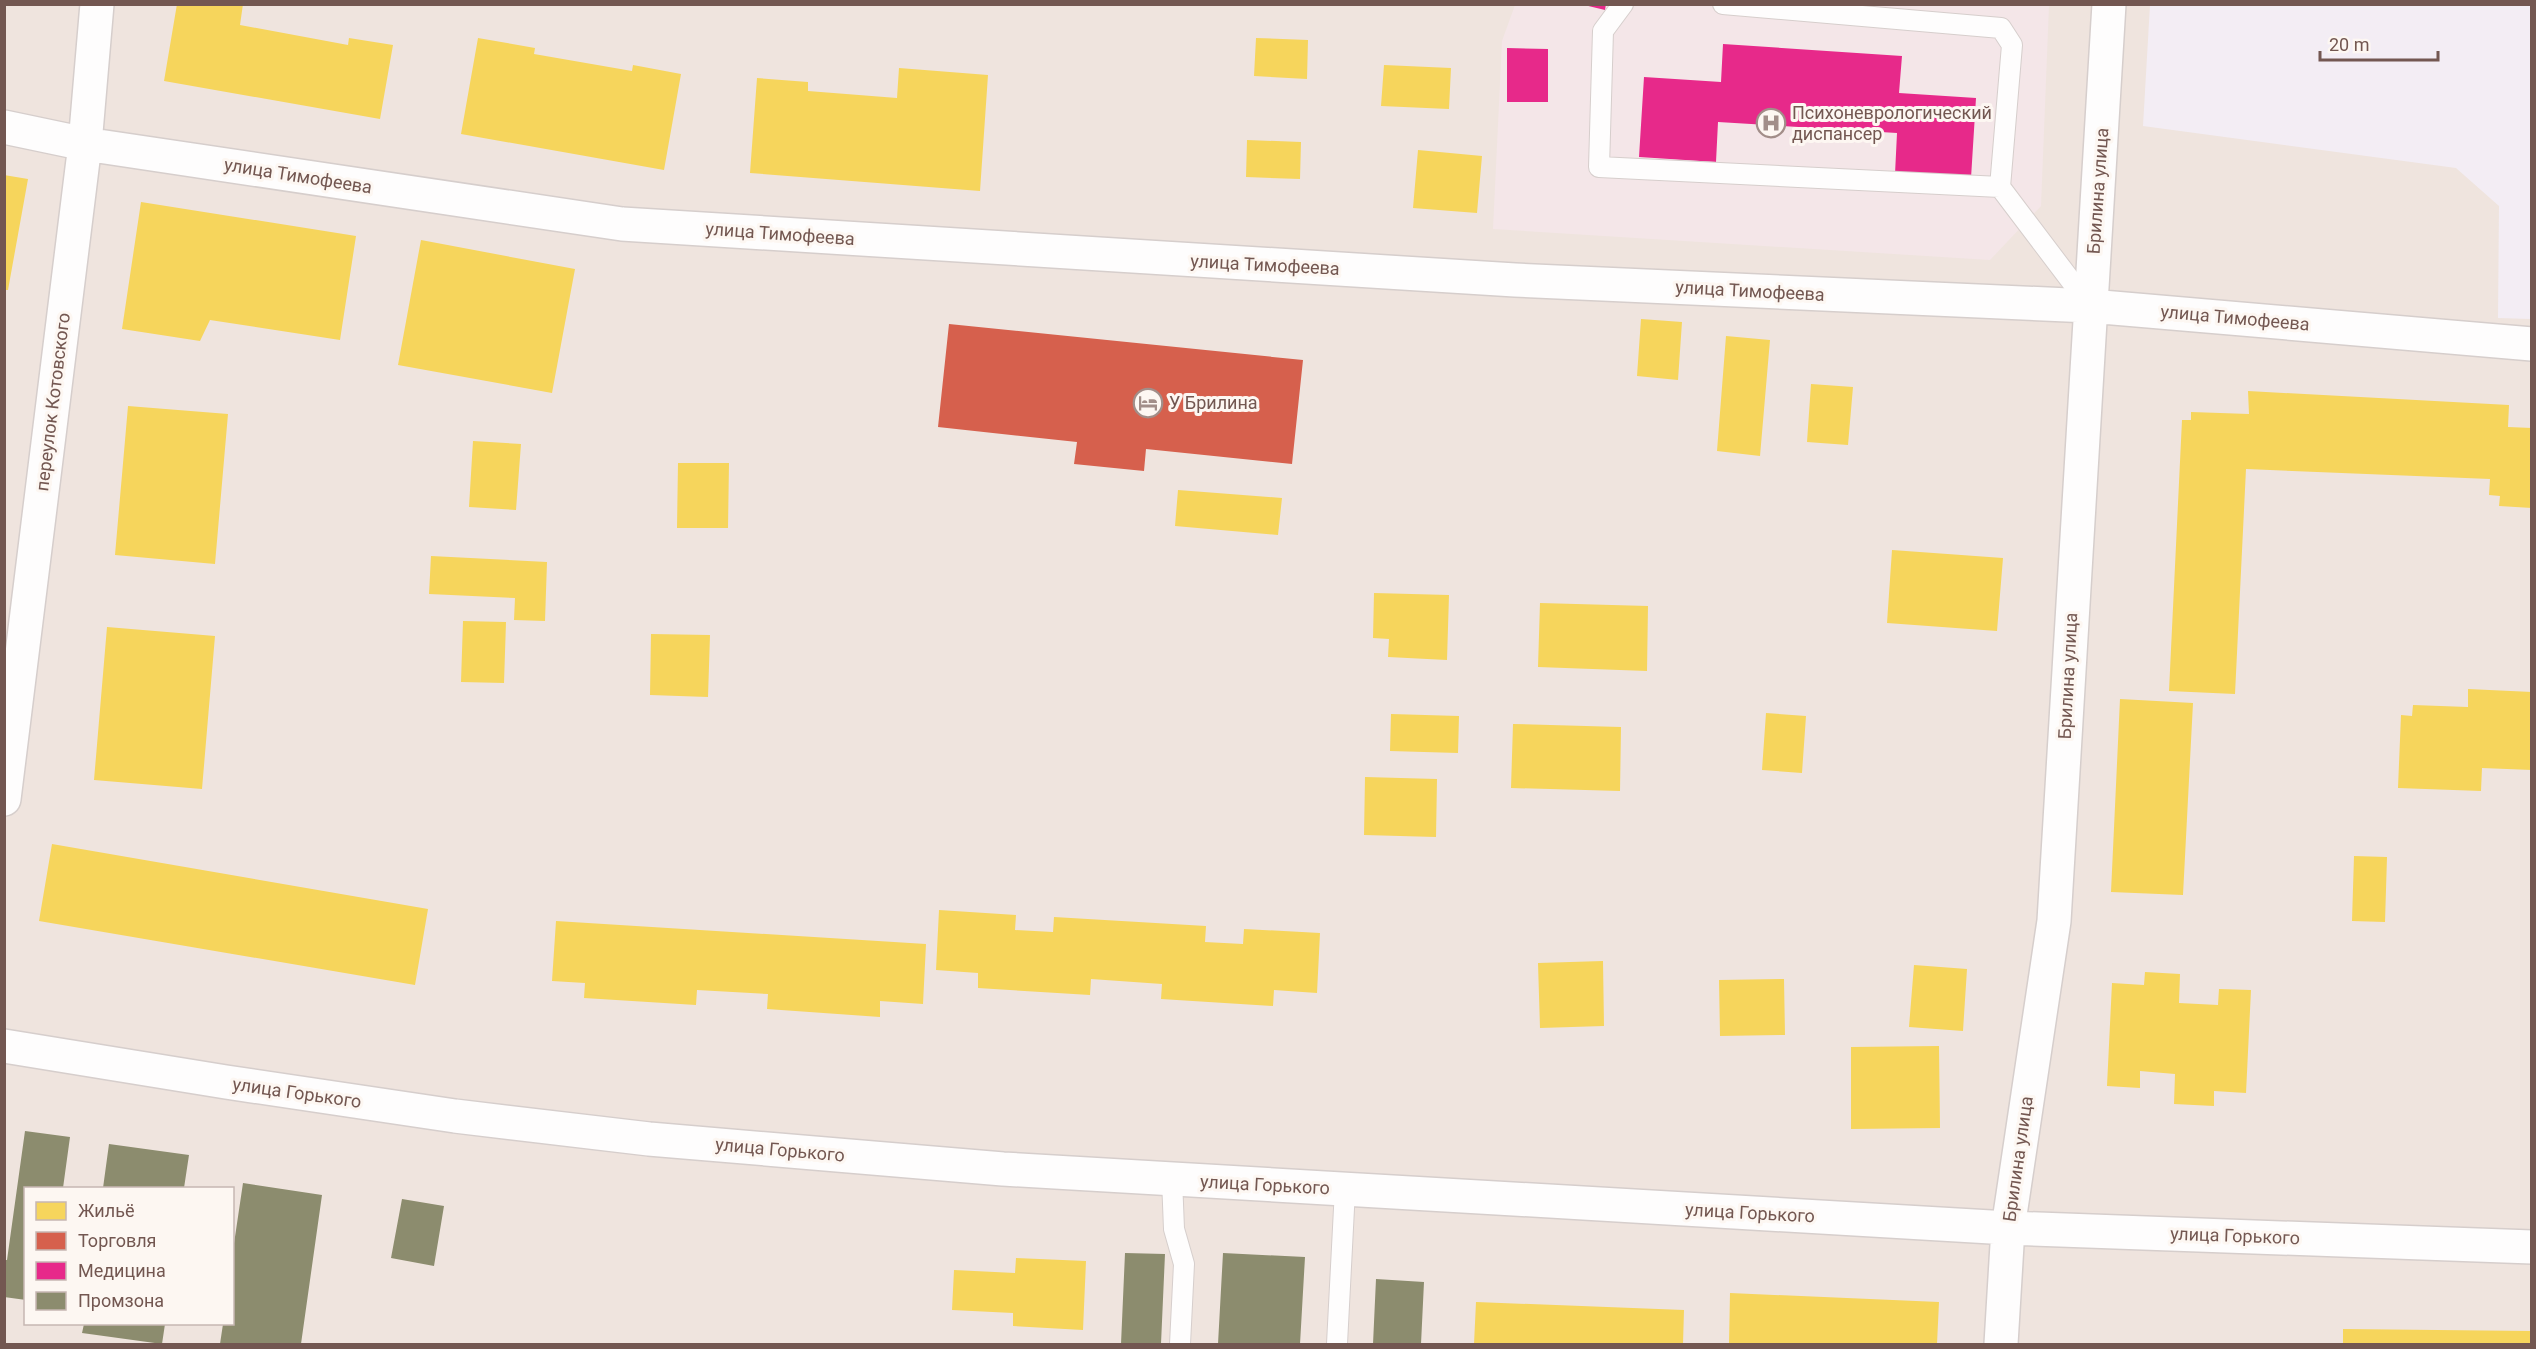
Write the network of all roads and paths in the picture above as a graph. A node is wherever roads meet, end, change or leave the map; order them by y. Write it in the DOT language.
graph roads {
  1 [pos="97,4"];
  2 [pos="1623,4"];
  3 [pos="1723,4"];
  4 [pos="2109,4"];
  5 [pos="4,127"];
  6 [pos="85,144"];
  7 [pos="2000,187"];
  8 [pos="2090,306"];
  9 [pos="2532,344"];
  10 [pos="4,799"];
  11 [pos="4,1046"];
  12 [pos="1172,1179"];
  13 [pos="1345,1189"];
  14 [pos="2008,1228"];
  15 [pos="2532,1247"];
  16 [pos="1180,1344"];
  17 [pos="1337,1344"];
  18 [pos="2001,1344"];
  1 -- 6 [label="street, переулок Котовского"];
  2 -- 7 [label="lane"];
  3 -- 7 [label="lane"];
  4 -- 8 [label="street, Брилина улица"];
  5 -- 6 [label="street, улица Тимофеева"];
  6 -- 8 [label="street, улица Тимофеева"];
  6 -- 10 [label="street, переулок Котовского"];
  7 -- 8 [label="lane"];
  8 -- 9 [label="street, улица Тимофеева"];
  8 -- 14 [label="street, Брилина улица"];
  11 -- 12 [label="street, улица Горького"];
  12 -- 13 [label="street, улица Горького"];
  12 -- 16 [label="lane"];
  13 -- 14 [label="street, улица Горького"];
  13 -- 17 [label="lane"];
  14 -- 15 [label="street, улица Горького"];
  14 -- 18 [label="street, Брилина улица"];
}
